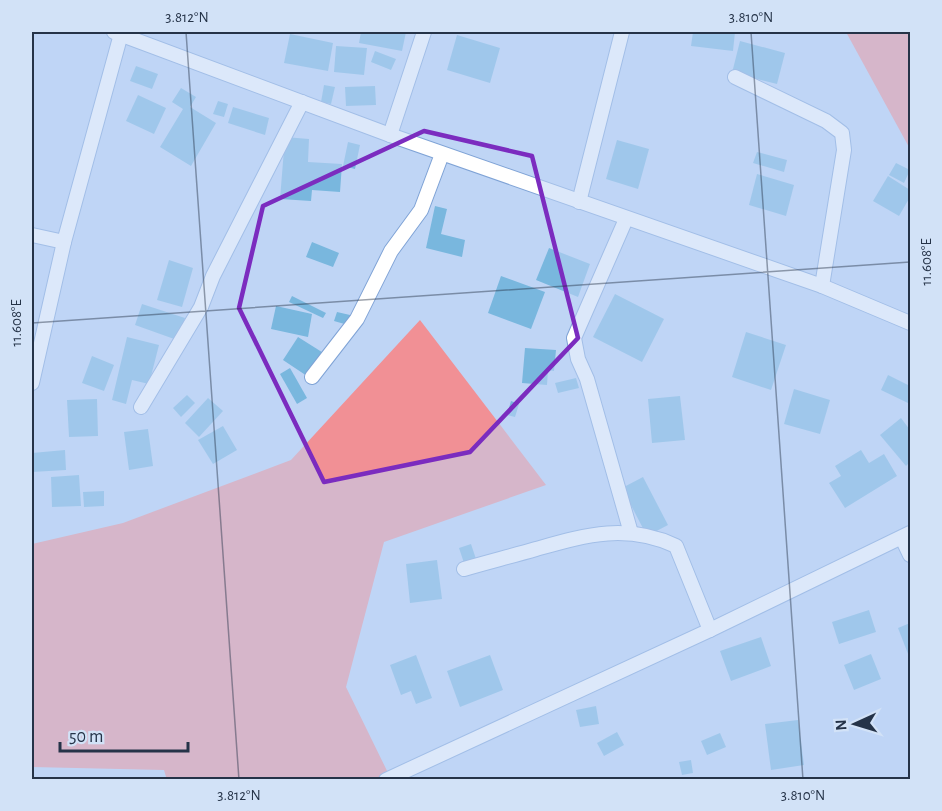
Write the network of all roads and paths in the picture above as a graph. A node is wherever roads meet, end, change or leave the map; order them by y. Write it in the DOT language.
graph roads {
  1 [pos="424,32"];
  2 [pos="622,32"];
  3 [pos="117,33"];
  4 [pos="735,77"];
  5 [pos="302,102"];
  6 [pos="390,135"];
  7 [pos="442,154"];
  8 [pos="579,202"];
  9 [pos="626,219"];
  10 [pos="32,235"];
  11 [pos="64,242"];
  12 [pos="822,286"];
  13 [pos="910,323"];
  14 [pos="312,377"];
  15 [pos="32,383"];
  16 [pos="141,407"];
  17 [pos="631,533"];
  18 [pos="906,535"];
  19 [pos="910,555"];
  20 [pos="464,569"];
  21 [pos="710,630"];
  22 [pos="386,780"];
  1 -- 6 [label="street"];
  2 -- 8 [label="street"];
  3 -- 5 [label="street"];
  3 -- 11 [label="street"];
  4 -- 12 [label="street"];
  5 -- 6 [label="street"];
  5 -- 16 [label="street"];
  6 -- 7 [label="street"];
  7 -- 8 [label="street"];
  7 -- 14 [label="street"];
  8 -- 9 [label="street"];
  9 -- 12 [label="street"];
  9 -- 17 [label="street"];
  10 -- 11 [label="street"];
  11 -- 15 [label="street"];
  12 -- 13 [label="street"];
  17 -- 20 [label="street"];
  17 -- 21 [label="street"];
  18 -- 19 [label="street"];
  18 -- 21 [label="street"];
  21 -- 22 [label="street"];
}
